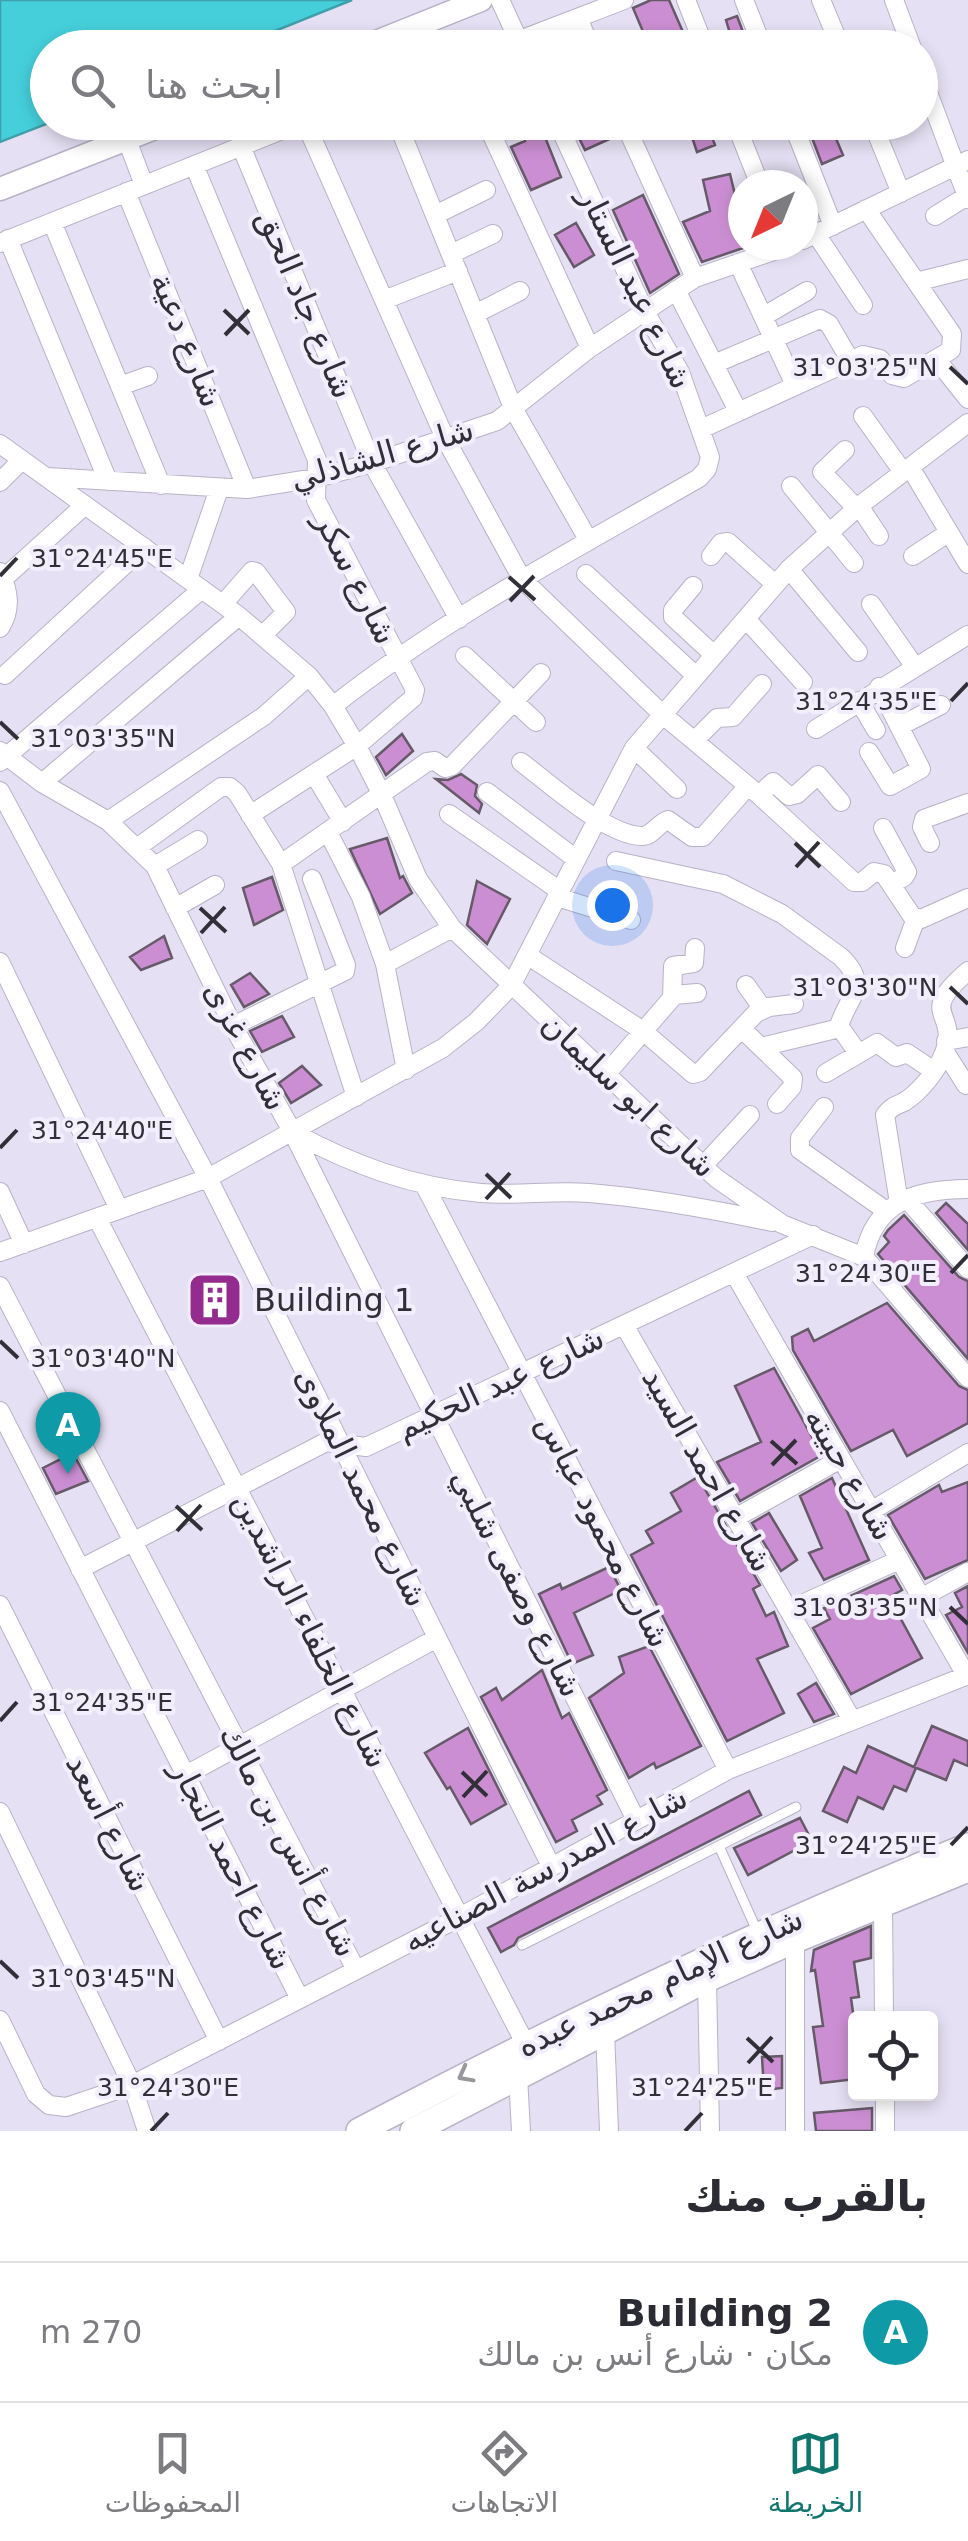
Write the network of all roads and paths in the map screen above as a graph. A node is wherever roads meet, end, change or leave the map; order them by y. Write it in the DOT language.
graph roads {
  1 [pos="480,0"];
  2 [pos="500,0"];
  3 [pos="624,0"];
  4 [pos="686,0"];
  5 [pos="744,0"];
  6 [pos="821,0"];
  7 [pos="894,0"];
  8 [pos="578,18"];
  9 [pos="406,30"];
  10 [pos="514,30"];
  11 [pos="552,30"];
  12 [pos="583,30"];
  13 [pos="698,30"];
  14 [pos="756,30"];
  15 [pos="833,30"];
  16 [pos="905,30"];
  17 [pos="938,110"];
  18 [pos="126,140"];
  19 [pos="243,140"];
  20 [pos="252,140"];
  21 [pos="312,140"];
  22 [pos="404,140"];
  23 [pos="494,140"];
  24 [pos="565,140"];
  25 [pos="632,140"];
  26 [pos="742,140"];
  27 [pos="796,140"];
  28 [pos="879,140"];
  29 [pos="962,163"];
  30 [pos="194,165"];
  31 [pos="754,170"];
  32 [pos="803,170"];
  33 [pos="135,189"];
  34 [pos="0,190"];
  35 [pos="486,190"];
  36 [pos="901,193"];
  37 [pos="967,197"];
  38 [pos="866,210"];
  39 [pos="435,215"];
  40 [pos="935,216"];
  41 [pos="52,222"];
  42 [pos="818,233"];
  43 [pos="493,234"];
  44 [pos="818,235"];
  45 [pos="4,241"];
  46 [pos="746,260"];
  47 [pos="454,262"];
  48 [pos="738,263"];
  49 [pos="968,269"];
  50 [pos="694,278"];
  51 [pos="916,282"];
  52 [pos="520,290"];
  53 [pos="676,290"];
  54 [pos="807,291"];
  55 [pos="384,300"];
  56 [pos="864,305"];
  57 [pos="644,310"];
  58 [pos="475,314"];
  59 [pos="764,316"];
  60 [pos="773,338"];
  61 [pos="590,348"];
  62 [pos="850,360"];
  63 [pos="937,360"];
  64 [pos="714,364"];
  65 [pos="148,376"];
  66 [pos="796,385"];
  67 [pos="120,386"];
  68 [pos="968,399"];
  69 [pos="514,410"];
  70 [pos="738,410"];
  71 [pos="863,416"];
  72 [pos="968,423"];
  73 [pos="701,429"];
  74 [pos="445,438"];
  75 [pos="0,444"];
  76 [pos="845,450"];
  77 [pos="22,460"];
  78 [pos="372,463"];
  79 [pos="906,469"];
  80 [pos="46,477"];
  81 [pos="316,478"];
  82 [pos="108,481"];
  83 [pos="0,482"];
  84 [pos="160,485"];
  85 [pos="791,486"];
  86 [pos="220,489"];
  87 [pos="248,489"];
  88 [pos="85,505"];
  89 [pos="858,507"];
  90 [pos="830,531"];
  91 [pos="948,533"];
  92 [pos="879,536"];
  93 [pos="589,541"];
  94 [pos="144,547"];
  95 [pos="711,556"];
  96 [pos="913,556"];
  97 [pos="854,563"];
  98 [pos="968,564"];
  99 [pos="789,568"];
  100 [pos="586,574"];
  101 [pos="2,575"];
  102 [pos="522,578"];
  103 [pos="195,584"];
  104 [pos="775,584"];
  105 [pos="693,586"];
  106 [pos="223,604"];
  107 [pos="871,604"];
  108 [pos="238,616"];
  109 [pos="459,618"];
  110 [pos="746,619"];
  111 [pos="2,623"];
  112 [pos="262,636"];
  113 [pos="968,636"];
  114 [pos="858,652"];
  115 [pos="714,654"];
  116 [pos="397,656"];
  117 [pos="464,656"];
  118 [pos="915,666"];
  119 [pos="541,673"];
  120 [pos="5,675"];
  121 [pos="696,675"];
  122 [pos="309,676"];
  123 [pos="804,682"];
  124 [pos="762,684"];
  125 [pos="879,687"];
  126 [pos="859,701"];
  127 [pos="514,702"];
  128 [pos="942,705"];
  129 [pos="333,706"];
  130 [pos="662,714"];
  131 [pos="536,722"];
  132 [pos="900,726"];
  133 [pos="816,729"];
  134 [pos="876,730"];
  135 [pos="694,741"];
  136 [pos="356,746"];
  137 [pos="634,748"];
  138 [pos="869,752"];
  139 [pos="2,756"];
  140 [pos="521,762"];
  141 [pos="314,774"];
  142 [pos="42,783"];
  143 [pos="677,789"];
  144 [pos="754,790"];
  145 [pos="0,791"];
  146 [pos="487,792"];
  147 [pos="382,795"];
  148 [pos="841,802"];
  149 [pos="968,803"];
  150 [pos="449,814"];
  151 [pos="250,815"];
  152 [pos="597,820"];
  153 [pos="108,821"];
  154 [pos="335,827"];
  155 [pos="883,828"];
  156 [pos="198,840"];
  157 [pos="930,843"];
  158 [pos="138,847"];
  159 [pos="576,859"];
  160 [pos="616,860"];
  161 [pos="281,864"];
  162 [pos="154,866"];
  163 [pos="312,879"];
  164 [pos="891,884"];
  165 [pos="215,885"];
  166 [pos="558,894"];
  167 [pos="968,898"];
  168 [pos="175,908"];
  169 [pos="916,918"];
  170 [pos="632,920"];
  171 [pos="452,928"];
  172 [pos="695,948"];
  173 [pos="906,948"];
  174 [pos="527,955"];
  175 [pos="0,962"];
  176 [pos="385,964"];
  177 [pos="968,971"];
  178 [pos="320,984"];
  179 [pos="746,985"];
  180 [pos="511,986"];
  181 [pos="697,993"];
  182 [pos="673,996"];
  183 [pos="794,1004"];
  184 [pos="762,1009"];
  185 [pos="233,1026"];
  186 [pos="840,1028"];
  187 [pos="742,1029"];
  188 [pos="643,1031"];
  189 [pos="968,1038"];
  190 [pos="761,1047"];
  191 [pos="945,1047"];
  192 [pos="858,1053"];
  193 [pos="406,1070"];
  194 [pos="934,1071"];
  195 [pos="608,1072"];
  196 [pos="826,1073"];
  197 [pos="966,1085"];
  198 [pos="356,1097"];
  199 [pos="777,1104"];
  200 [pos="824,1107"];
  201 [pos="750,1115"];
  202 [pos="292,1131"];
  203 [pos="703,1166"];
  204 [pos="208,1178"];
  205 [pos="425,1186"];
  206 [pos="968,1188"];
  207 [pos="0,1192"];
  208 [pos="897,1204"];
  209 [pos="120,1210"];
  210 [pos="97,1218"];
  211 [pos="782,1224"];
  212 [pos="814,1235"];
  213 [pos="24,1244"];
  214 [pos="0,1252"];
  215 [pos="864,1257"];
  216 [pos="968,1269"];
  217 [pos="734,1273"];
  218 [pos="0,1286"];
  219 [pos="624,1325"];
  220 [pos="522,1373"];
  221 [pos="968,1378"];
  222 [pos="0,1411"];
  223 [pos="434,1415"];
  224 [pos="341,1444"];
  225 [pos="968,1453"];
  226 [pos="842,1459"];
  227 [pos="237,1488"];
  228 [pos="871,1511"];
  229 [pos="735,1518"];
  230 [pos="133,1542"];
  231 [pos="900,1560"];
  232 [pos="80,1569"];
  233 [pos="968,1572"];
  234 [pos="921,1598"];
  235 [pos="0,1605"];
  236 [pos="789,1610"];
  237 [pos="437,1638"];
  238 [pos="967,1675"];
  239 [pos="342,1690"];
  240 [pos="852,1720"];
  241 [pos="240,1746"];
  242 [pos="728,1770"];
  243 [pos="186,1775"];
  244 [pos="796,1807"];
  245 [pos="0,1812"];
  246 [pos="636,1820"];
  247 [pos="719,1846"];
  248 [pos="968,1846"];
  249 [pos="551,1866"];
  250 [pos="968,1869"];
  251 [pos="883,1903"];
  252 [pos="460,1916"];
  253 [pos="758,1934"];
  254 [pos="794,1940"];
  255 [pos="522,1945"];
  256 [pos="356,1970"];
  257 [pos="707,1980"];
  258 [pos="300,1999"];
  259 [pos="884,2011"];
  260 [pos="0,2020"];
  261 [pos="605,2031"];
  262 [pos="219,2041"];
  263 [pos="525,2043"];
  264 [pos="518,2076"];
  265 [pos="132,2086"];
  266 [pos="885,2101"];
  267 [pos="448,2122"];
  268 [pos="148,2131"];
  269 [pos="358,2131"];
  270 [pos="413,2131"];
  271 [pos="521,2131"];
  272 [pos="609,2131"];
  273 [pos="710,2131"];
  274 [pos="795,2131"];
  275 [pos="885,2131"];
  1 -- 9 [label="street"];
  2 -- 10 [label="street"];
  3 -- 8 [label="street"];
  4 -- 13 [label="street"];
  5 -- 14 [label="street"];
  6 -- 15 [label="street"];
  7 -- 16 [label="street"];
  8 -- 11 [label="street"];
  8 -- 12 [label="street"];
  17 -- 29 [label="street"];
  18 -- 33 [label="street, شارع دعية"];
  18 -- 34 [label="street"];
  19 -- 30 [label="street"];
  20 -- 78 [label="street, شارع جاد الحق"];
  21 -- 55 [label="street"];
  22 -- 39 [label="street"];
  23 -- 61 [label="street"];
  24 -- 57 [label="street, شارع عبد الستار"];
  25 -- 50 [label="street"];
  26 -- 31 [label="street"];
  27 -- 32 [label="street"];
  28 -- 36 [label="street"];
  29 -- 36 [label="street"];
  29 -- 37 [label="street"];
  30 -- 33 [label="street"];
  30 -- 81 [label="street, شارع سكر"];
  33 -- 41 [label="street"];
  33 -- 87 [label="street, شارع دعية"];
  35 -- 39 [label="street"];
  36 -- 38 [label="street"];
  37 -- 40 [label="street"];
  38 -- 42 [label="street"];
  38 -- 51 [label="street"];
  39 -- 47 [label="street"];
  41 -- 45 [label="street"];
  41 -- 67 [label="street"];
  43 -- 47 [label="street"];
  44 -- 56 [label="street"];
  45 -- 82 [label="street"];
  46 -- 48 [label="street, شارع الشاذلي"];
  47 -- 55 [label="street"];
  47 -- 58 [label="street"];
  48 -- 50 [label="street, شارع الشاذلي"];
  48 -- 59 [label="street"];
  49 -- 51 [label="street"];
  50 -- 53 [label="street, شارع الشاذلي"];
  51 -- 63 [label="street"];
  52 -- 58 [label="street"];
  53 -- 57 [label="street, شارع الشاذلي"];
  53 -- 64 [label="street"];
  54 -- 59 [label="street"];
  55 -- 74 [label="street"];
  57 -- 61 [label="street, شارع الشاذلي"];
  57 -- 73 [label="street, شارع عبد الستار"];
  58 -- 69 [label="street"];
  59 -- 60 [label="street"];
  60 -- 62 [label="street"];
  60 -- 64 [label="street"];
  60 -- 66 [label="street"];
  61 -- 69 [label="street, شارع الشاذلي"];
  62 -- 63 [label="street"];
  62 -- 66 [label="street"];
  63 -- 68 [label="street"];
  64 -- 70 [label="street"];
  65 -- 67 [label="street"];
  66 -- 70 [label="street"];
  67 -- 84 [label="street"];
  69 -- 74 [label="street, شارع الشاذلي"];
  69 -- 93 [label="street"];
  70 -- 73 [label="street"];
  71 -- 79 [label="street"];
  72 -- 79 [label="street"];
  73 -- 93 [label="street, شارع عبد الستار"];
  74 -- 78 [label="street, شارع الشاذلي"];
  74 -- 102 [label="street"];
  75 -- 77 [label="street, شارع ابو سليمان"];
  76 -- 89 [label="street"];
  77 -- 80 [label="street, شارع ابو سليمان"];
  77 -- 83 [label="street"];
  78 -- 81 [label="street, شارع الشاذلي"];
  78 -- 109 [label="street, شارع جاد الحق"];
  79 -- 89 [label="street"];
  79 -- 91 [label="street"];
  80 -- 82 [label="street, شارع الشاذلي"];
  80 -- 88 [label="street, شارع ابو سليمان"];
  81 -- 87 [label="street, شارع الشاذلي"];
  81 -- 116 [label="street, شارع سكر"];
  82 -- 84 [label="street, شارع الشاذلي"];
  84 -- 86 [label="street, شارع الشاذلي"];
  85 -- 90 [label="street"];
  86 -- 87 [label="street, شارع الشاذلي"];
  86 -- 103 [label="street"];
  88 -- 94 [label="street, شارع ابو سليمان"];
  88 -- 101 [label="street"];
  89 -- 90 [label="street"];
  89 -- 92 [label="street"];
  90 -- 97 [label="street"];
  90 -- 99 [label="street"];
  91 -- 96 [label="street"];
  91 -- 98 [label="street"];
  93 -- 102 [label="street"];
  94 -- 103 [label="street, شارع ابو سليمان"];
  94 -- 120 [label="street"];
  95 -- 104 [label="street"];
  99 -- 104 [label="street"];
  99 -- 114 [label="street"];
  100 -- 121 [label="street"];
  101 -- 111 [label="street"];
  102 -- 109 [label="street"];
  102 -- 130 [label="street"];
  103 -- 106 [label="street, شارع ابو سليمان"];
  103 -- 139 [label="street"];
  104 -- 110 [label="street"];
  105 -- 115 [label="street"];
  106 -- 108 [label="street, شارع ابو سليمان"];
  106 -- 112 [label="street"];
  107 -- 118 [label="street"];
  108 -- 112 [label="street, شارع ابو سليمان"];
  108 -- 142 [label="street"];
  109 -- 116 [label="street"];
  110 -- 115 [label="street"];
  110 -- 123 [label="street"];
  112 -- 122 [label="street, شارع ابو سليمان"];
  113 -- 118 [label="street"];
  115 -- 121 [label="street"];
  116 -- 129 [label="street"];
  116 -- 136 [label="street"];
  117 -- 127 [label="street"];
  118 -- 125 [label="street"];
  119 -- 127 [label="street"];
  121 -- 130 [label="street"];
  122 -- 129 [label="street, شارع ابو سليمان"];
  122 -- 153 [label="street"];
  124 -- 135 [label="street"];
  125 -- 126 [label="street"];
  125 -- 132 [label="street"];
  126 -- 133 [label="street"];
  126 -- 134 [label="street"];
  127 -- 131 [label="street"];
  127 -- 147 [label="street"];
  128 -- 132 [label="street"];
  129 -- 136 [label="street, شارع ابو سليمان"];
  130 -- 135 [label="street"];
  130 -- 137 [label="street"];
  132 -- 138 [label="street"];
  135 -- 144 [label="street"];
  136 -- 141 [label="street"];
  136 -- 147 [label="street, شارع ابو سليمان"];
  137 -- 143 [label="street"];
  137 -- 152 [label="street"];
  139 -- 142 [label="street, شارع غزى"];
  140 -- 152 [label="street"];
  141 -- 151 [label="street"];
  141 -- 154 [label="street"];
  142 -- 153 [label="street, شارع غزى"];
  144 -- 148 [label="street"];
  144 -- 152 [label="street"];
  144 -- 164 [label="street"];
  145 -- 204 [label="street, شارع محمد الملاوى"];
  146 -- 159 [label="street"];
  147 -- 154 [label="street"];
  147 -- 171 [label="street, شارع ابو سليمان"];
  149 -- 157 [label="street"];
  150 -- 166 [label="street"];
  151 -- 158 [label="street"];
  151 -- 161 [label="street"];
  152 -- 159 [label="street"];
  153 -- 158 [label="street, شارع غزى"];
  154 -- 161 [label="street"];
  154 -- 176 [label="street"];
  155 -- 164 [label="street"];
  156 -- 162 [label="street"];
  158 -- 162 [label="street, شارع غزى"];
  159 -- 166 [label="street"];
  160 -- 186 [label="street"];
  161 -- 178 [label="street"];
  162 -- 168 [label="street, شارع غزى"];
  163 -- 178 [label="street"];
  164 -- 169 [label="street"];
  165 -- 168 [label="street"];
  166 -- 170 [label="street"];
  166 -- 174 [label="street"];
  167 -- 169 [label="street"];
  168 -- 185 [label="street, شارع غزى"];
  169 -- 173 [label="street"];
  171 -- 176 [label="street"];
  171 -- 180 [label="street, شارع ابو سليمان"];
  172 -- 182 [label="street"];
  174 -- 180 [label="street"];
  174 -- 188 [label="street"];
  175 -- 209 [label="street"];
  176 -- 193 [label="street"];
  177 -- 191 [label="street"];
  178 -- 185 [label="street"];
  178 -- 198 [label="street"];
  179 -- 184 [label="street"];
  180 -- 193 [label="street"];
  180 -- 195 [label="street, شارع ابو سليمان"];
  181 -- 182 [label="street"];
  182 -- 188 [label="street"];
  183 -- 184 [label="street"];
  184 -- 187 [label="street"];
  185 -- 202 [label="street, شارع غزى"];
  186 -- 190 [label="street"];
  186 -- 192 [label="street"];
  187 -- 188 [label="street"];
  187 -- 190 [label="street"];
  188 -- 195 [label="street"];
  189 -- 191 [label="street"];
  190 -- 199 [label="street"];
  191 -- 194 [label="street"];
  191 -- 197 [label="street"];
  192 -- 194 [label="street"];
  192 -- 196 [label="street"];
  193 -- 198 [label="street"];
  194 -- 208 [label="street"];
  195 -- 203 [label="street, شارع ابو سليمان"];
  198 -- 202 [label="street"];
  200 -- 208 [label="street"];
  201 -- 203 [label="street"];
  202 -- 204 [label="street"];
  202 -- 205 [label="street"];
  202 -- 223 [label="street, شارع وصفى شلبي"];
  203 -- 211 [label="street, شارع ابو سليمان"];
  204 -- 209 [label="street"];
  204 -- 224 [label="street, شارع محمد الملاوى"];
  205 -- 211 [label="street"];
  205 -- 220 [label="street, شارع محمود عباس"];
  206 -- 208 [label="street"];
  207 -- 213 [label="street"];
  208 -- 215 [label="street"];
  208 -- 216 [label="street"];
  209 -- 210 [label="street"];
  210 -- 213 [label="street"];
  210 -- 227 [label="street, شارع الخلفاء الراشدين"];
  211 -- 212 [label="street, شارع ابو سليمان"];
  212 -- 215 [label="street, شارع ابو سليمان"];
  212 -- 217 [label="street, شارع عبد الحكيم"];
  213 -- 214 [label="street"];
  215 -- 221 [label="street, شارع ابو سليمان"];
  217 -- 219 [label="street, شارع عبد الحكيم"];
  217 -- 226 [label="street, شارع حبيته"];
  218 -- 230 [label="street, شارع أنس بن مالك"];
  219 -- 220 [label="street, شارع عبد الحكيم"];
  219 -- 229 [label="street, شارع احمد السيد"];
  220 -- 223 [label="street, شارع عبد الحكيم"];
  220 -- 242 [label="street, شارع محمود عباس"];
  222 -- 232 [label="street, شارع احمد النجار"];
  223 -- 224 [label="street, شارع عبد الحكيم"];
  223 -- 246 [label="street, شارع وصفى شلبي"];
  224 -- 227 [label="street, شارع عبد الحكيم"];
  224 -- 237 [label="street, شارع محمد الملاوى"];
  225 -- 228 [label="street"];
  226 -- 228 [label="street, شارع حبيته"];
  226 -- 229 [label="street"];
  227 -- 230 [label="street, شارع عبد الحكيم"];
  227 -- 239 [label="street, شارع الخلفاء الراشدين"];
  228 -- 231 [label="street, شارع حبيته"];
  229 -- 236 [label="street, شارع احمد السيد"];
  230 -- 232 [label="street, شارع عبد الحكيم"];
  230 -- 241 [label="street, شارع أنس بن مالك"];
  231 -- 234 [label="street, شارع حبيته"];
  231 -- 236 [label="street"];
  232 -- 243 [label="street, شارع احمد النجار"];
  233 -- 234 [label="street"];
  234 -- 238 [label="street, شارع حبيته"];
  235 -- 262 [label="street, شارع أسعد"];
  236 -- 240 [label="street, شارع احمد السيد"];
  237 -- 239 [label="street"];
  237 -- 249 [label="street, شارع محمد الملاوى"];
  238 -- 240 [label="street, شارع المدرسة الصناعيه"];
  239 -- 241 [label="street"];
  239 -- 252 [label="street, شارع الخلفاء الراشدين"];
  240 -- 242 [label="street, شارع المدرسة الصناعيه"];
  241 -- 243 [label="street"];
  241 -- 256 [label="street, شارع أنس بن مالك"];
  242 -- 246 [label="street, شارع المدرسة الصناعيه"];
  243 -- 258 [label="street, شارع احمد النجار"];
  244 -- 247 [label="lane"];
  245 -- 265 [label="street"];
  246 -- 249 [label="street, شارع المدرسة الصناعيه"];
  247 -- 253 [label="lane"];
  247 -- 255 [label="lane"];
  248 -- 253 [label="main road, شارع الإمام محمد عبده"];
  249 -- 252 [label="street, شارع المدرسة الصناعيه"];
  250 -- 251 [label="main road, شارع الإمام محمد عبده"];
  251 -- 254 [label="main road, شارع الإمام محمد عبده"];
  251 -- 259 [label="street"];
  252 -- 256 [label="street, شارع المدرسة الصناعيه"];
  252 -- 263 [label="street, شارع الخلفاء الراشدين"];
  253 -- 263 [label="main road, شارع الإمام محمد عبده"];
  254 -- 257 [label="main road, شارع الإمام محمد عبده"];
  254 -- 274 [label="street"];
  256 -- 258 [label="street, شارع المدرسة الصناعيه"];
  257 -- 261 [label="main road, شارع الإمام محمد عبده"];
  257 -- 273 [label="street"];
  258 -- 262 [label="street, شارع المدرسة الصناعيه"];
  260 -- 265 [label="street, شارع المدرسة الصناعيه"];
  261 -- 264 [label="main road, شارع الإمام محمد عبده"];
  261 -- 272 [label="street"];
  262 -- 265 [label="street, شارع المدرسة الصناعيه"];
  263 -- 269 [label="main road, شارع الإمام محمد عبده, one-way"];
  264 -- 267 [label="main road, شارع الإمام محمد عبده"];
  264 -- 271 [label="street"];
  265 -- 268 [label="street"];
  266 -- 275 [label="street"];
  267 -- 270 [label="main road, شارع الإمام محمد عبده"];
}
